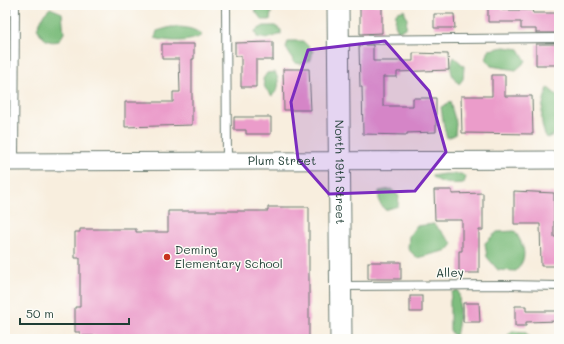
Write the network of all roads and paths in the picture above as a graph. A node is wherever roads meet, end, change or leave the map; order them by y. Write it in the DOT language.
graph roads {
  1 [pos="14,5"];
  2 [pos="226,5"];
  3 [pos="338,5"];
  4 [pos="559,38"];
  5 [pos="339,40"];
  6 [pos="559,160"];
  7 [pos="10,162"];
  8 [pos="227,162"];
  9 [pos="340,162"];
  10 [pos="340,286"];
  11 [pos="559,286"];
  12 [pos="341,339"];
  1 -- 7 [label="lane"];
  2 -- 8 [label="lane"];
  3 -- 5 [label="street, North 19th Street"];
  4 -- 5 [label="lane"];
  5 -- 9 [label="street, North 19th Street"];
  6 -- 9 [label="street, Plum Street"];
  7 -- 8 [label="street, Plum Street"];
  8 -- 9 [label="street, Plum Street"];
  9 -- 10 [label="street, North 19th Street"];
  10 -- 11 [label="lane, Alley"];
  10 -- 12 [label="street, North 19th Street"];
}
